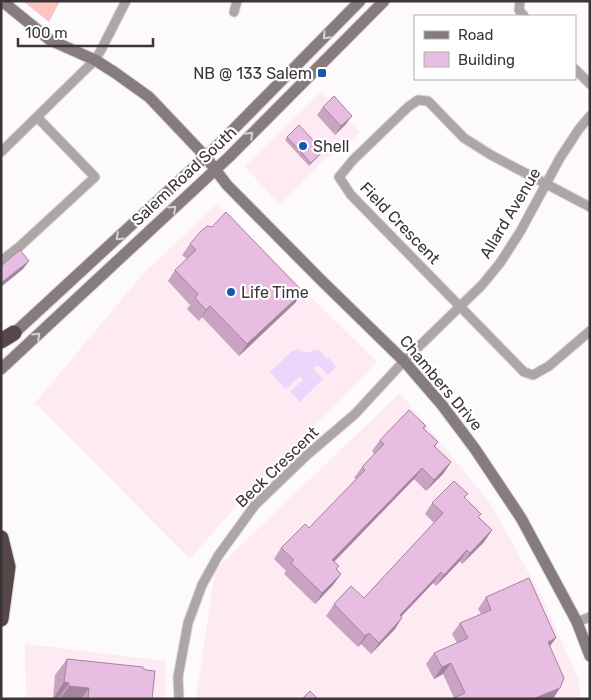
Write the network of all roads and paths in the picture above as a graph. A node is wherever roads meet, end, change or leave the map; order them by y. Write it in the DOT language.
graph roads {
  1 [pos="2,1"];
  2 [pos="126,1"];
  3 [pos="237,1"];
  4 [pos="360,1"];
  5 [pos="384,1"];
  6 [pos="520,1"];
  7 [pos="234,12"];
  8 [pos="523,15"];
  9 [pos="95,60"];
  10 [pos="576,70"];
  11 [pos="590,84"];
  12 [pos="590,116"];
  13 [pos="37,117"];
  14 [pos="1,152"];
  15 [pos="205,156"];
  16 [pos="216,169"];
  17 [pos="546,184"];
  18 [pos="590,207"];
  19 [pos="1,261"];
  20 [pos="461,306"];
  21 [pos="590,331"];
  22 [pos="14,333"];
  23 [pos="1,341"];
  24 [pos="1,345"];
  25 [pos="404,361"];
  26 [pos="1,369"];
  27 [pos="1,538"];
  28 [pos="590,616"];
  29 [pos="1,620"];
  30 [pos="577,622"];
  31 [pos="590,656"];
  32 [pos="179,699"];
  1 -- 9 [label="main road, Chambers Drive"];
  2 -- 9 [label="street"];
  3 -- 7 [label="street"];
  4 -- 15 [label="main road, Salem Road South, one-way"];
  16 -- 5 [label="main road, Salem Road South, one-way"];
  6 -- 8 [label="street"];
  9 -- 13 [label="street"];
  9 -- 15 [label="main road, Chambers Drive"];
  10 -- 11 [label="street"];
  12 -- 17 [label="street, Allard Avenue"];
  13 -- 14 [label="street"];
  13 -- 19 [label="street"];
  15 -- 16 [label="main road, Chambers Drive"];
  15 -- 22 [label="main road, Salem Road South, one-way"];
  16 -- 25 [label="main road, Chambers Drive"];
  26 -- 16 [label="main road, Salem Road South, one-way"];
  17 -- 18 [label="street"];
  17 -- 20 [label="street, Allard Avenue"];
  17 -- 20 [label="street, Field Crescent"];
  20 -- 21 [label="street"];
  20 -- 25 [label="street, Allard Avenue"];
  22 -- 23 [label="highway"];
  22 -- 24 [label="main road, Salem Road South"];
  25 -- 30 [label="main road, Chambers Drive"];
  25 -- 32 [label="street, Beck Crescent"];
  27 -- 29 [label="highway"];
  28 -- 30 [label="street"];
  30 -- 31 [label="main road, Chambers Drive"];
}
